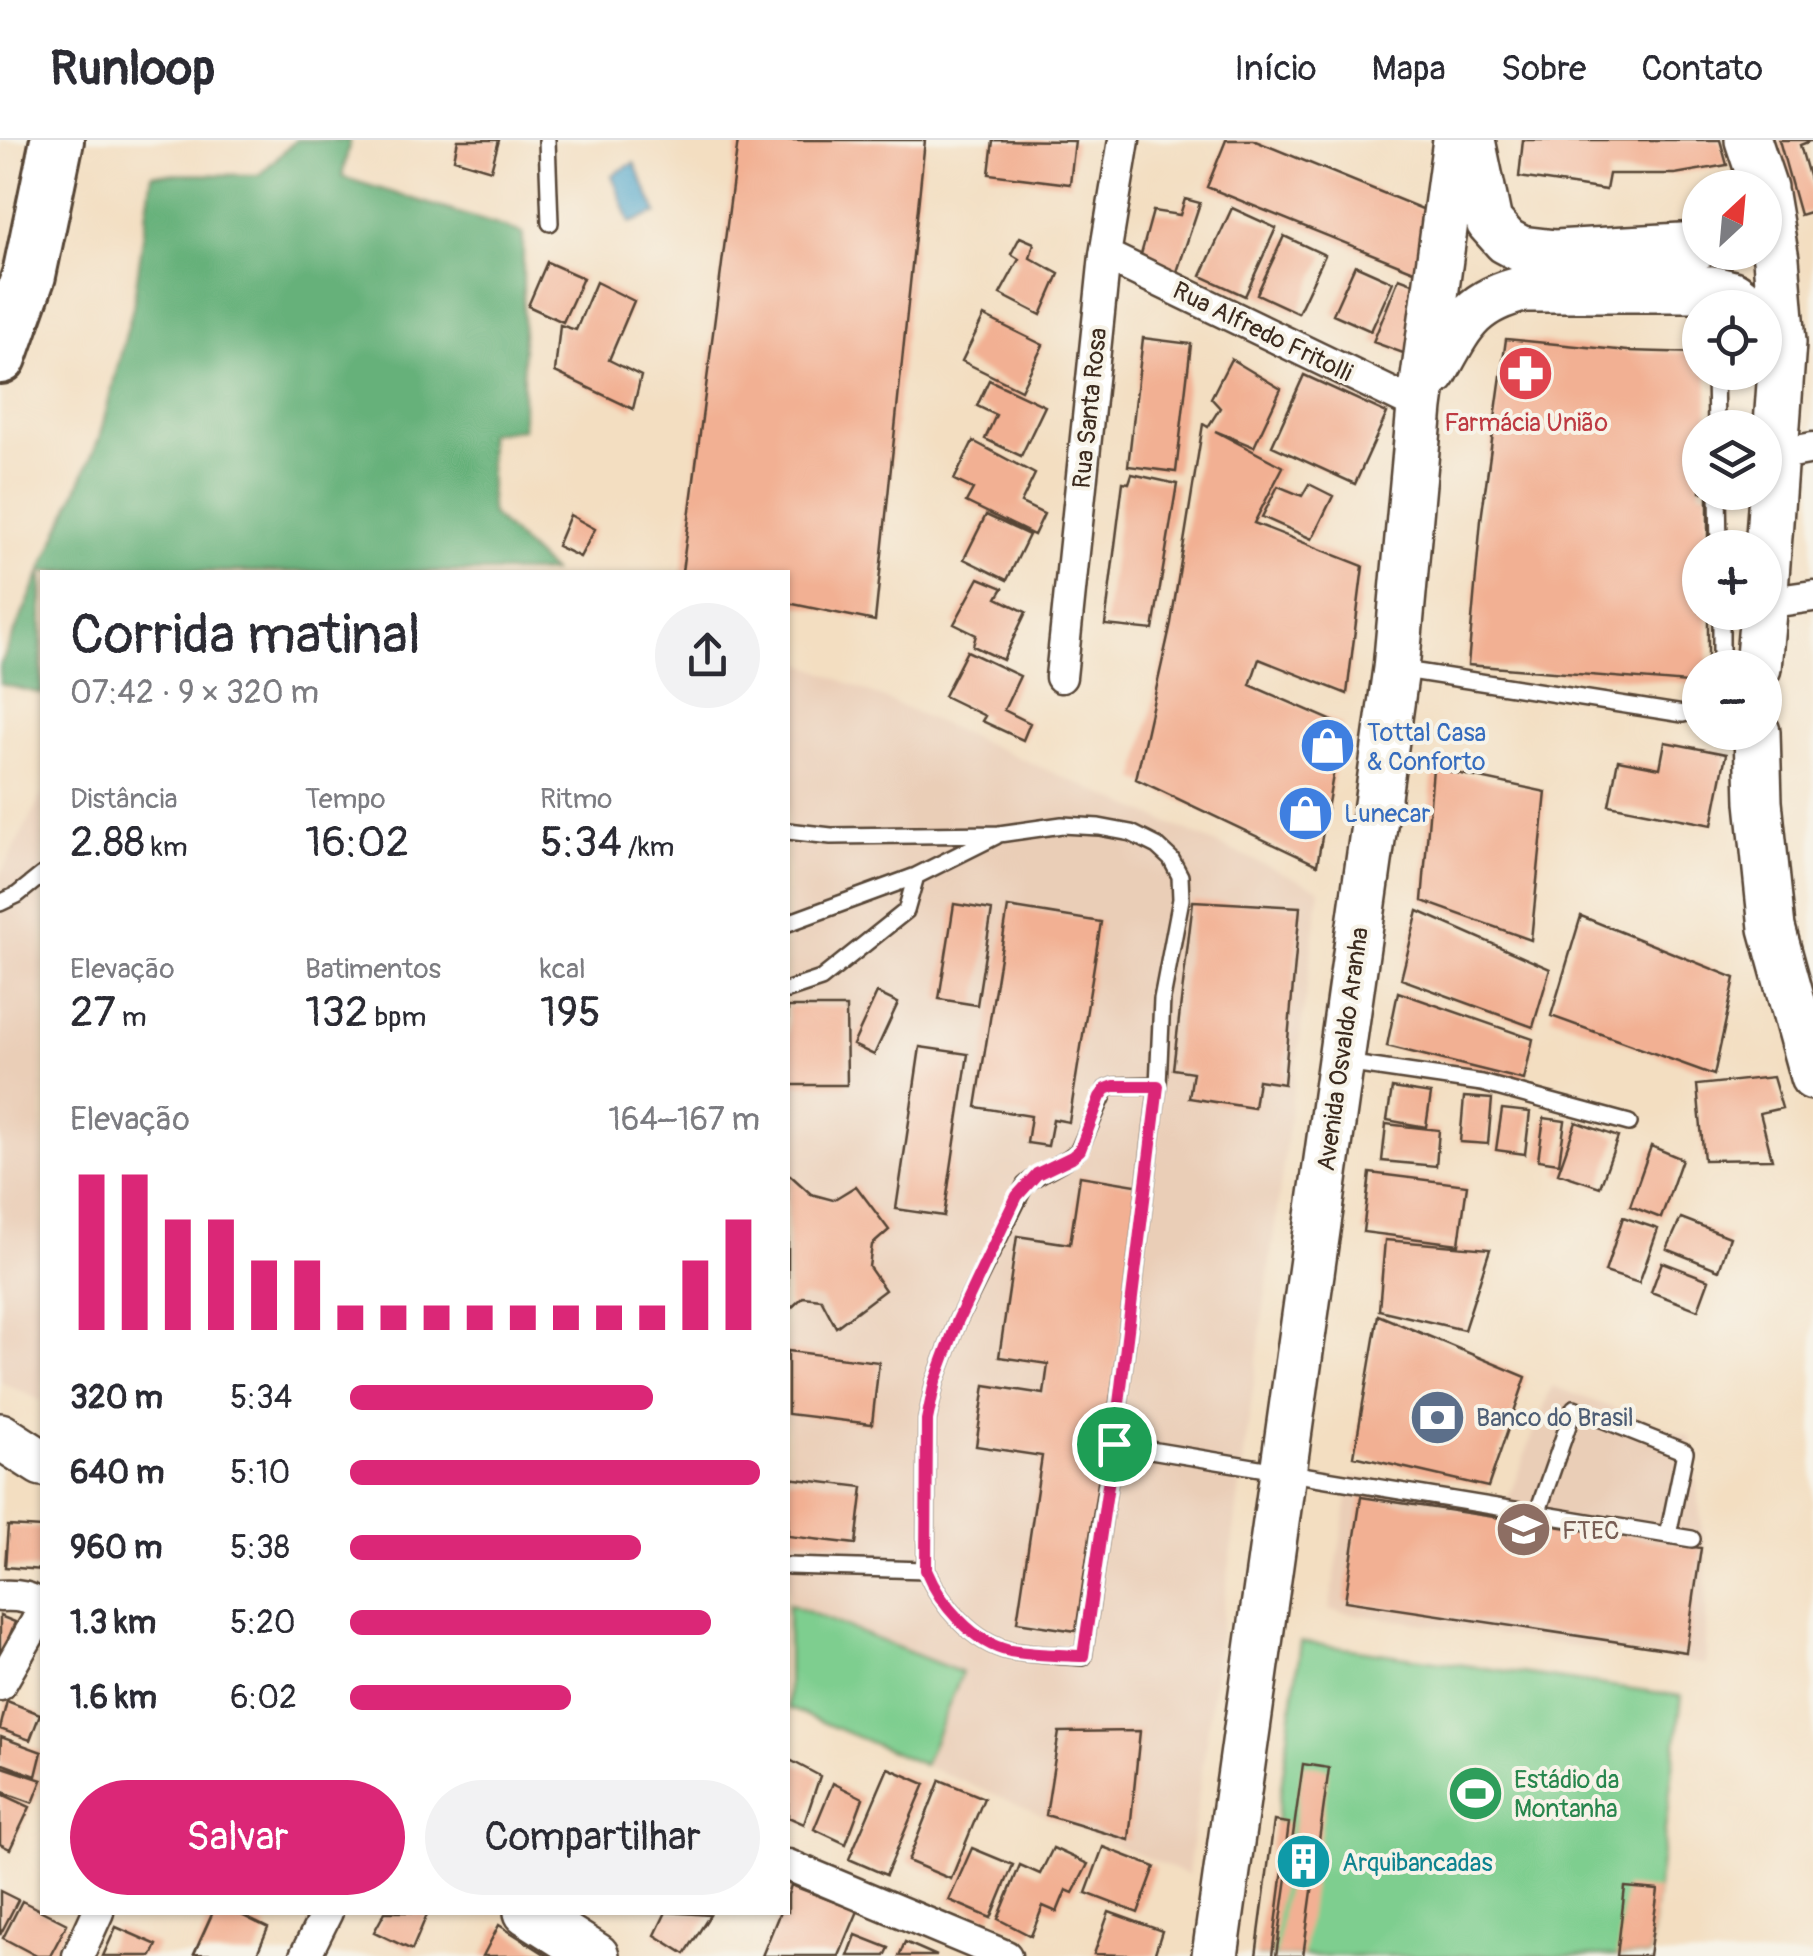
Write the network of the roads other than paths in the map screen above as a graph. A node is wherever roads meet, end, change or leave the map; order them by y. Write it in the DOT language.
graph roads {
  1 [pos="56,140"];
  2 [pos="547,140"];
  3 [pos="1124,140"];
  4 [pos="1456,140"];
  5 [pos="1472,140"];
  6 [pos="1748,140"];
  7 [pos="1758,170"];
  8 [pos="550,223"];
  9 [pos="1105,255"];
  10 [pos="1718,284"];
  11 [pos="0,358"];
  12 [pos="1782,378"];
  13 [pos="1422,400"];
  14 [pos="1795,452"];
  15 [pos="1778,530"];
  16 [pos="1813,596"];
  17 [pos="1782,601"];
  18 [pos="1396,669"];
  19 [pos="1062,677"];
  20 [pos="1682,714"];
  21 [pos="1758,750"];
  22 [pos="790,831"];
  23 [pos="999,834"];
  24 [pos="916,876"];
  25 [pos="40,877"];
  26 [pos="0,903"];
  27 [pos="790,922"];
  28 [pos="790,989"];
  29 [pos="1339,1062"];
  30 [pos="1812,1072"];
  31 [pos="1158,1086"];
  32 [pos="1629,1123"];
  33 [pos="0,1436"];
  34 [pos="1114,1444"];
  35 [pos="40,1461"];
  36 [pos="1285,1470"];
  37 [pos="1536,1514"];
  38 [pos="1668,1536"];
  39 [pos="1692,1539"];
  40 [pos="790,1566"];
  41 [pos="926,1570"];
  42 [pos="0,1596"];
  43 [pos="40,1604"];
  44 [pos="40,1615"];
  45 [pos="0,1685"];
  46 [pos="790,1867"];
  47 [pos="97,1915"];
  48 [pos="326,1915"];
  49 [pos="532,1915"];
  50 [pos="78,1956"];
  51 [pos="305,1956"];
  52 [pos="596,1956"];
  53 [pos="1006,1956"];
  54 [pos="1215,1956"];
  1 -- 11 [label="highway"];
  2 -- 8 [label="lane"];
  3 -- 9 [label="street, Rua Santa Rosa"];
  4 -- 13 [label="main road, Avenida Osvaldo Aranha"];
  5 -- 10 [label="main road"];
  6 -- 7 [label="main road"];
  9 -- 13 [label="street, Rua Alfredo Fritolli"];
  9 -- 19 [label="street, Rua Santa Rosa"];
  10 -- 13 [label="main road"];
  12 -- 14 [label="main road"];
  13 -- 18 [label="main road, Avenida Osvaldo Aranha"];
  14 -- 15 [label="main road"];
  16 -- 17 [label="street"];
  18 -- 20 [label="lane"];
  18 -- 29 [label="main road, Avenida Osvaldo Aranha"];
  21 -- 30 [label="main road"];
  22 -- 23 [label="lane"];
  23 -- 24 [label="lane"];
  23 -- 31 [label="lane"];
  24 -- 27 [label="lane"];
  24 -- 28 [label="lane"];
  25 -- 26 [label="lane"];
  29 -- 32 [label="lane"];
  29 -- 36 [label="main road, Avenida Osvaldo Aranha"];
  31 -- 34 [label="lane"];
  31 -- 41 [label="lane"];
  33 -- 35 [label="main road"];
  34 -- 36 [label="lane"];
  34 -- 41 [label="lane"];
  36 -- 37 [label="lane"];
  36 -- 54 [label="main road, Avenida Osvaldo Aranha"];
  37 -- 38 [label="lane"];
  37 -- 38 [label="lane"];
  38 -- 39 [label="lane"];
  40 -- 41 [label="lane"];
  42 -- 43 [label="street"];
  44 -- 45 [label="street"];
  46 -- 53 [label="street"];
  47 -- 50 [label="street"];
  48 -- 51 [label="street"];
  49 -- 52 [label="main road"];
}
